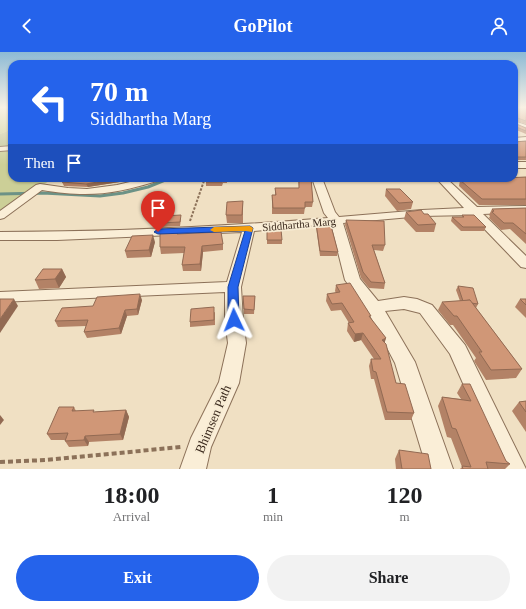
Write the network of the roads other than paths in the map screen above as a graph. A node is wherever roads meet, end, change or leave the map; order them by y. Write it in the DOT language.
graph roads {
  1 [pos="143,182"];
  2 [pos="319,182"];
  3 [pos="444,182"];
  4 [pos="526,209"];
  5 [pos="474,210"];
  6 [pos="0,216"];
  7 [pos="336,220"];
  8 [pos="250,228"];
  9 [pos="0,236"];
  10 [pos="526,264"];
  11 [pos="233,287"];
  12 [pos="0,297"];
  13 [pos="374,307"];
  14 [pos="193,469"];
  15 [pos="440,469"];
  16 [pos="514,469"];
  1 -- 6 [label="street"];
  2 -- 7 [label="street"];
  3 -- 5 [label="street"];
  4 -- 5 [label="street, Siddhartha Marg"];
  5 -- 7 [label="street, Siddhartha Marg"];
  5 -- 10 [label="street"];
  7 -- 8 [label="street, Siddhartha Marg"];
  7 -- 13 [label="street"];
  8 -- 9 [label="street, Siddhartha Marg"];
  8 -- 11 [label="street, Bhimsen Path"];
  11 -- 12 [label="street"];
  11 -- 14 [label="street, Bhimsen Path"];
  13 -- 15 [label="street"];
  13 -- 16 [label="street"];
}
